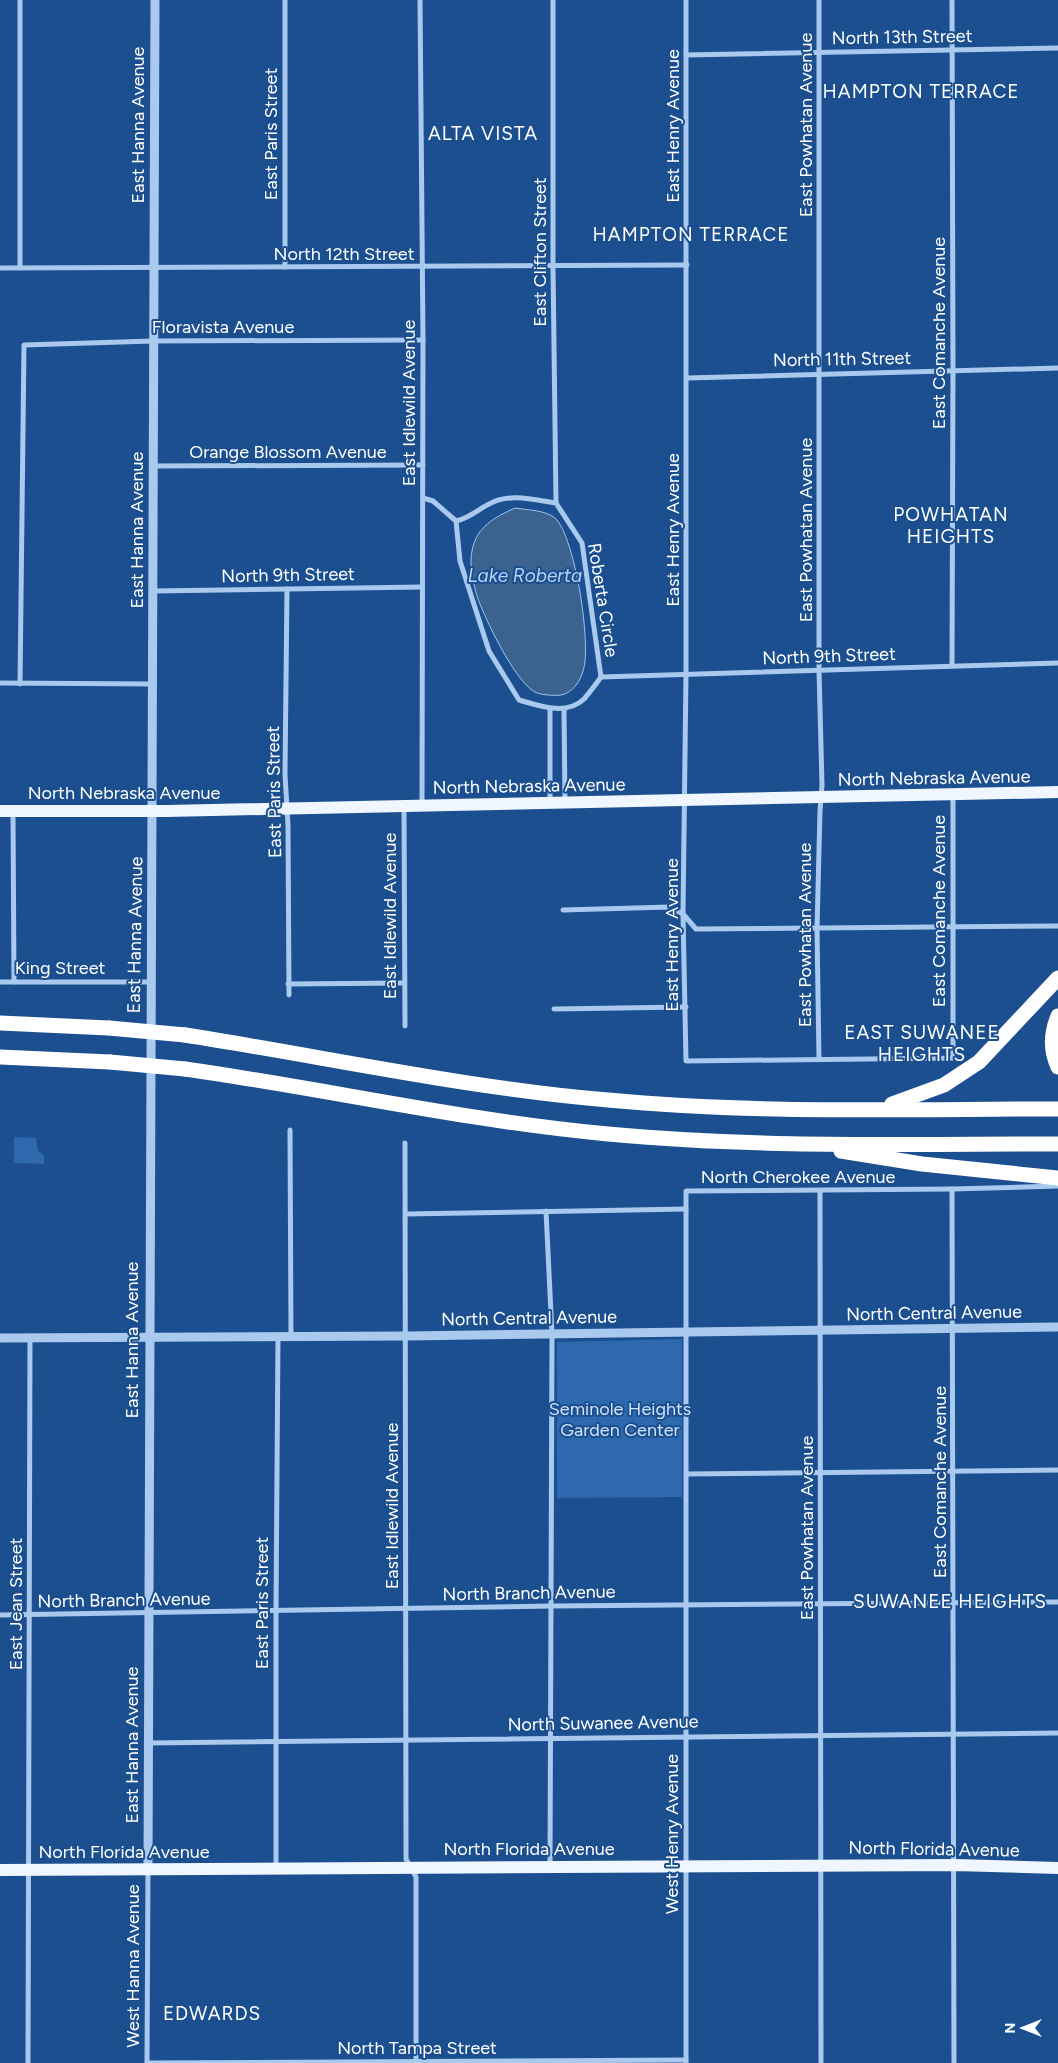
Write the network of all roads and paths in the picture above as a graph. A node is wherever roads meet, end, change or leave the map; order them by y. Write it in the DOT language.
graph roads {
  1 [pos="20,0"];
  2 [pos="155,0"];
  3 [pos="284,0"];
  4 [pos="420,0"];
  5 [pos="553,0"];
  6 [pos="686,0"];
  7 [pos="819,0"];
  8 [pos="952,0"];
  9 [pos="1058,48"];
  10 [pos="952,50"];
  11 [pos="819,52"];
  12 [pos="686,55"];
  13 [pos="687,266"];
  14 [pos="285,267"];
  15 [pos="422,267"];
  16 [pos="553,267"];
  17 [pos="0,268"];
  18 [pos="20,268"];
  19 [pos="154,269"];
  20 [pos="423,340"];
  21 [pos="153,341"];
  22 [pos="1058,368"];
  23 [pos="954,370"];
  24 [pos="820,374"];
  25 [pos="687,378"];
  26 [pos="423,465"];
  27 [pos="153,466"];
  28 [pos="423,498"];
  29 [pos="556,503"];
  30 [pos="456,521"];
  31 [pos="422,587"];
  32 [pos="287,589"];
  33 [pos="153,591"];
  34 [pos="1058,663"];
  35 [pos="952,665"];
  36 [pos="818,670"];
  37 [pos="686,674"];
  38 [pos="601,677"];
  39 [pos="0,683"];
  40 [pos="20,684"];
  41 [pos="153,684"];
  42 [pos="550,708"];
  43 [pos="564,708"];
  44 [pos="1058,792"];
  45 [pos="953,794"];
  46 [pos="821,798"];
  47 [pos="686,800"];
  48 [pos="550,803"];
  49 [pos="564,803"];
  50 [pos="404,806"];
  51 [pos="422,806"];
  52 [pos="286,808"];
  53 [pos="0,811"];
  54 [pos="13,811"];
  55 [pos="152,811"];
  56 [pos="563,910"];
  57 [pos="683,914"];
  58 [pos="1058,926"];
  59 [pos="952,927"];
  60 [pos="817,929"];
  61 [pos="1058,978"];
  62 [pos="0,982"];
  63 [pos="14,982"];
  64 [pos="150,982"];
  65 [pos="404,983"];
  66 [pos="288,984"];
  67 [pos="289,995"];
  68 [pos="686,1007"];
  69 [pos="554,1009"];
  70 [pos="1058,1016"];
  71 [pos="0,1023"];
  72 [pos="405,1026"];
  73 [pos="0,1057"];
  74 [pos="819,1060"];
  75 [pos="1058,1067"];
  76 [pos="874,1109"];
  77 [pos="1058,1109"];
  78 [pos="290,1130"];
  79 [pos="405,1143"];
  80 [pos="805,1144"];
  81 [pos="1058,1144"];
  82 [pos="1058,1178"];
  83 [pos="1058,1186"];
  84 [pos="952,1189"];
  85 [pos="820,1191"];
  86 [pos="686,1209"];
  87 [pos="546,1211"];
  88 [pos="406,1214"];
  89 [pos="1058,1327"];
  90 [pos="953,1329"];
  91 [pos="820,1331"];
  92 [pos="686,1333"];
  93 [pos="552,1334"];
  94 [pos="278,1336"];
  95 [pos="291,1336"];
  96 [pos="406,1336"];
  97 [pos="149,1337"];
  98 [pos="0,1338"];
  99 [pos="30,1338"];
  100 [pos="1058,1470"];
  101 [pos="953,1471"];
  102 [pos="820,1472"];
  103 [pos="686,1474"];
  104 [pos="1058,1602"];
  105 [pos="821,1603"];
  106 [pos="954,1603"];
  107 [pos="686,1604"];
  108 [pos="552,1606"];
  109 [pos="405,1608"];
  110 [pos="276,1611"];
  111 [pos="148,1612"];
  112 [pos="0,1615"];
  113 [pos="30,1615"];
  114 [pos="954,1733"];
  115 [pos="1058,1733"];
  116 [pos="822,1735"];
  117 [pos="686,1736"];
  118 [pos="551,1738"];
  119 [pos="405,1740"];
  120 [pos="276,1742"];
  121 [pos="148,1743"];
  122 [pos="822,1865"];
  123 [pos="955,1865"];
  124 [pos="686,1866"];
  125 [pos="550,1867"];
  126 [pos="412,1868"];
  127 [pos="1058,1868"];
  128 [pos="276,1869"];
  129 [pos="0,1870"];
  130 [pos="29,1870"];
  131 [pos="148,1870"];
  132 [pos="416,2062"];
  133 [pos="686,2062"];
  134 [pos="28,2063"];
  135 [pos="147,2063"];
  136 [pos="821,2063"];
  137 [pos="954,2063"];
  1 -- 18 [label="street"];
  2 -- 19 [label="street, East Hanna Avenue"];
  3 -- 14 [label="street, East Paris Street"];
  4 -- 15 [label="street, East Idlewild Avenue"];
  5 -- 16 [label="street, East Clifton Street"];
  6 -- 12 [label="street, East Henry Avenue"];
  7 -- 11 [label="street, East Powhatan Avenue"];
  8 -- 10 [label="street, East Comanche Avenue"];
  9 -- 10 [label="street, North 13th Street"];
  10 -- 11 [label="street, North 13th Street"];
  10 -- 23 [label="street, East Comanche Avenue"];
  11 -- 12 [label="street, North 13th Street"];
  11 -- 24 [label="street, East Powhatan Avenue"];
  12 -- 13 [label="street, East Henry Avenue"];
  13 -- 16 [label="street, North 12th Street"];
  13 -- 25 [label="street, East Henry Avenue"];
  14 -- 15 [label="street, North 12th Street"];
  14 -- 19 [label="street, North 12th Street"];
  15 -- 16 [label="street, North 12th Street"];
  15 -- 20 [label="street, East Idlewild Avenue"];
  16 -- 29 [label="street, East Clifton Street"];
  17 -- 18 [label="street, North 12th Street"];
  18 -- 19 [label="street, North 12th Street"];
  19 -- 21 [label="street, East Hanna Avenue"];
  20 -- 21 [label="street, Floravista Avenue"];
  20 -- 26 [label="street, East Idlewild Avenue"];
  21 -- 27 [label="street, East Hanna Avenue"];
  21 -- 40 [label="street, Floravista Avenue"];
  22 -- 23 [label="street, North 11th Street"];
  23 -- 24 [label="street, North 11th Street"];
  23 -- 35 [label="street, East Comanche Avenue"];
  24 -- 25 [label="street, North 11th Street"];
  24 -- 36 [label="street, East Powhatan Avenue"];
  25 -- 37 [label="street, East Henry Avenue"];
  26 -- 27 [label="street, Orange Blossom Avenue"];
  26 -- 28 [label="street, East Idlewild Avenue"];
  27 -- 33 [label="street, East Hanna Avenue"];
  28 -- 30 [label="street"];
  28 -- 31 [label="street, East Idlewild Avenue"];
  29 -- 30 [label="street"];
  29 -- 38 [label="street, Roberta Circle"];
  30 -- 42 [label="street, Roberta Circle"];
  31 -- 32 [label="street, North 9th Street"];
  31 -- 51 [label="street, East Idlewild Avenue"];
  32 -- 33 [label="street, North 9th Street"];
  32 -- 52 [label="street, East Paris Street"];
  33 -- 41 [label="street, East Hanna Avenue"];
  34 -- 35 [label="street, North 9th Street"];
  35 -- 36 [label="street, North 9th Street"];
  36 -- 37 [label="street, North 9th Street"];
  36 -- 46 [label="street, East Powhatan Avenue"];
  37 -- 38 [label="street, North 9th Street"];
  37 -- 47 [label="street, East Henry Avenue"];
  38 -- 43 [label="street, Roberta Circle"];
  39 -- 40 [label="street"];
  40 -- 41 [label="street"];
  41 -- 55 [label="street, East Hanna Avenue"];
  42 -- 43 [label="street, Roberta Circle"];
  42 -- 48 [label="street"];
  43 -- 49 [label="street"];
  44 -- 45 [label="main road, North Nebraska Avenue"];
  45 -- 46 [label="main road, North Nebraska Avenue"];
  45 -- 59 [label="street, East Comanche Avenue"];
  46 -- 47 [label="main road, North Nebraska Avenue"];
  46 -- 60 [label="street, East Powhatan Avenue"];
  47 -- 49 [label="main road, North Nebraska Avenue"];
  47 -- 57 [label="street, East Henry Avenue"];
  48 -- 49 [label="main road, North Nebraska Avenue"];
  48 -- 51 [label="main road, North Nebraska Avenue"];
  50 -- 51 [label="main road, North Nebraska Avenue"];
  50 -- 52 [label="main road, North Nebraska Avenue"];
  50 -- 65 [label="street, East Idlewild Avenue"];
  52 -- 55 [label="main road, North Nebraska Avenue"];
  52 -- 66 [label="street, East Paris Street"];
  53 -- 54 [label="main road, North Nebraska Avenue"];
  54 -- 55 [label="main road, North Nebraska Avenue"];
  54 -- 63 [label="street"];
  55 -- 64 [label="street, East Hanna Avenue"];
  56 -- 57 [label="street"];
  57 -- 60 [label="street"];
  57 -- 68 [label="street, East Henry Avenue"];
  58 -- 59 [label="street"];
  59 -- 60 [label="street"];
  59 -- 74 [label="street, East Comanche Avenue"];
  60 -- 74 [label="street, East Powhatan Avenue"];
  61 -- 76 [label="highway"];
  62 -- 63 [label="street, King Street"];
  63 -- 64 [label="street, King Street"];
  64 -- 97 [label="street, East Hanna Avenue"];
  65 -- 66 [label="street"];
  65 -- 72 [label="street, East Idlewild Avenue"];
  66 -- 67 [label="street, East Paris Street"];
  68 -- 69 [label="street"];
  68 -- 74 [label="street, East Henry Avenue"];
  70 -- 75 [label="highway"];
  71 -- 76 [label="highway, bridge"];
  73 -- 80 [label="highway, bridge"];
  76 -- 77 [label="highway"];
  78 -- 95 [label="street"];
  79 -- 88 [label="street, East Idlewild Avenue"];
  80 -- 81 [label="highway"];
  80 -- 82 [label="highway"];
  83 -- 84 [label="street, North Cherokee Avenue"];
  84 -- 85 [label="street, North Cherokee Avenue"];
  84 -- 90 [label="street, East Comanche Avenue"];
  85 -- 86 [label="street, North Cherokee Avenue"];
  85 -- 91 [label="street, East Powhatan Avenue"];
  86 -- 87 [label="street, North Cherokee Avenue"];
  86 -- 92 [label="street"];
  87 -- 88 [label="street, North Cherokee Avenue"];
  87 -- 93 [label="street"];
  88 -- 96 [label="street, East Idlewild Avenue"];
  89 -- 90 [label="street, North Central Avenue"];
  90 -- 91 [label="street, North Central Avenue"];
  90 -- 101 [label="street, East Comanche Avenue"];
  91 -- 92 [label="street, North Central Avenue"];
  91 -- 102 [label="street, East Powhatan Avenue"];
  92 -- 93 [label="street, North Central Avenue"];
  92 -- 103 [label="street"];
  93 -- 96 [label="street, North Central Avenue"];
  93 -- 108 [label="street"];
  94 -- 95 [label="street, North Central Avenue"];
  94 -- 97 [label="street, North Central Avenue"];
  94 -- 110 [label="street, East Paris Street"];
  95 -- 96 [label="street, North Central Avenue"];
  96 -- 109 [label="street, East Idlewild Avenue"];
  97 -- 99 [label="street, North Central Avenue"];
  97 -- 111 [label="street, East Hanna Avenue"];
  98 -- 99 [label="street, North Central Avenue"];
  99 -- 113 [label="street, East Jean Street"];
  100 -- 101 [label="street"];
  101 -- 102 [label="street"];
  101 -- 106 [label="street, East Comanche Avenue"];
  102 -- 103 [label="street"];
  102 -- 105 [label="street, East Powhatan Avenue"];
  103 -- 107 [label="street"];
  104 -- 106 [label="street, North Branch Avenue"];
  105 -- 106 [label="street, North Branch Avenue"];
  105 -- 107 [label="street, North Branch Avenue"];
  105 -- 116 [label="street, East Powhatan Avenue"];
  106 -- 114 [label="street, East Comanche Avenue"];
  107 -- 108 [label="street, North Branch Avenue"];
  107 -- 117 [label="street, West Henry Avenue"];
  108 -- 109 [label="street, North Branch Avenue"];
  108 -- 118 [label="street"];
  109 -- 110 [label="street, North Branch Avenue"];
  109 -- 119 [label="street, East Idlewild Avenue"];
  110 -- 111 [label="street, North Branch Avenue"];
  110 -- 120 [label="street, East Paris Street"];
  111 -- 113 [label="street, North Branch Avenue"];
  111 -- 121 [label="street, East Hanna Avenue"];
  112 -- 113 [label="street, North Branch Avenue"];
  113 -- 130 [label="street, East Jean Street"];
  114 -- 115 [label="street, North Suwanee Avenue"];
  114 -- 116 [label="street, North Suwanee Avenue"];
  114 -- 123 [label="street, East Comanche Avenue"];
  116 -- 117 [label="street, North Suwanee Avenue"];
  116 -- 122 [label="street, East Powhatan Avenue"];
  117 -- 118 [label="street, North Suwanee Avenue"];
  117 -- 124 [label="street, West Henry Avenue"];
  118 -- 119 [label="street, North Suwanee Avenue"];
  118 -- 125 [label="street"];
  119 -- 120 [label="street, North Suwanee Avenue"];
  119 -- 126 [label="street, East Idlewild Avenue"];
  120 -- 121 [label="street, North Suwanee Avenue"];
  120 -- 128 [label="street, East Paris Street"];
  121 -- 131 [label="street, East Hanna Avenue"];
  122 -- 123 [label="main road, North Florida Avenue"];
  122 -- 124 [label="main road, North Florida Avenue"];
  122 -- 136 [label="street, East Powhatan Avenue"];
  123 -- 127 [label="main road, North Florida Avenue"];
  123 -- 137 [label="street, East Comanche Avenue"];
  124 -- 125 [label="main road, North Florida Avenue"];
  124 -- 133 [label="street, West Henry Avenue"];
  125 -- 126 [label="main road, North Florida Avenue"];
  126 -- 128 [label="main road, North Florida Avenue"];
  126 -- 132 [label="street, East Idlewild Avenue"];
  128 -- 131 [label="main road, North Florida Avenue"];
  129 -- 130 [label="main road, North Florida Avenue"];
  130 -- 131 [label="main road, North Florida Avenue"];
  130 -- 134 [label="street, East Jean Street"];
  131 -- 135 [label="street, West Hanna Avenue"];
  132 -- 133 [label="street, North Tampa Street"];
  132 -- 135 [label="street, North Tampa Street"];
}
